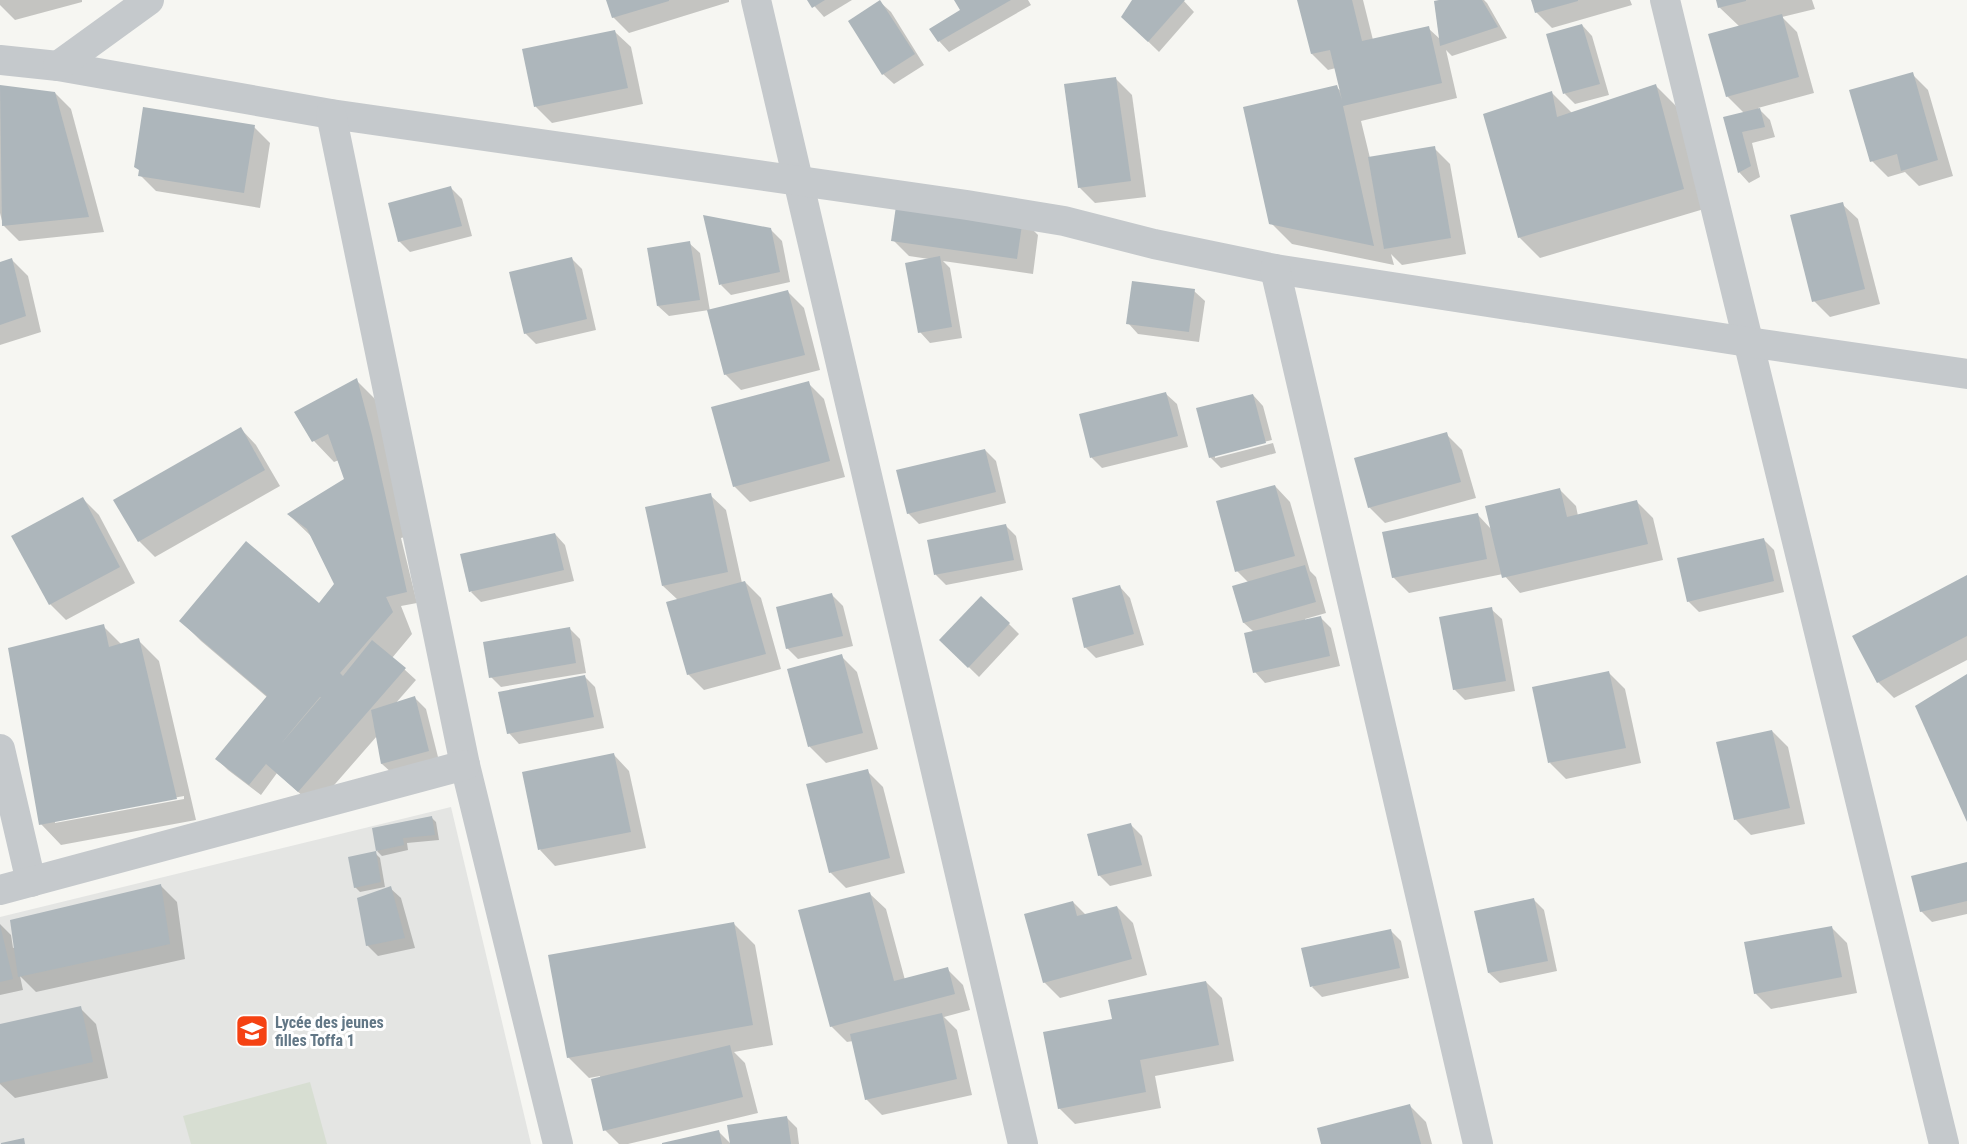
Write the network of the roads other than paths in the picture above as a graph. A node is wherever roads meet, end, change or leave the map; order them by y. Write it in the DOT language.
graph roads {
  1 [pos="149,0"];
  2 [pos="756,0"];
  3 [pos="1665,0"];
  4 [pos="0,60"];
  5 [pos="58,66"];
  6 [pos="331,114"];
  7 [pos="799,179"];
  8 [pos="1275,269"];
  9 [pos="1748,342"];
  10 [pos="1967,374"];
  11 [pos="0,748"];
  12 [pos="465,765"];
  13 [pos="31,882"];
  14 [pos="0,890"];
  15 [pos="558,1144"];
  16 [pos="1023,1144"];
  17 [pos="1478,1144"];
  18 [pos="1944,1144"];
  1 -- 5 [label="street"];
  2 -- 7 [label="street"];
  3 -- 9 [label="street"];
  4 -- 5 [label="street"];
  5 -- 6 [label="street"];
  6 -- 7 [label="street"];
  6 -- 12 [label="street"];
  7 -- 8 [label="street"];
  7 -- 16 [label="street"];
  8 -- 9 [label="street"];
  8 -- 17 [label="street"];
  9 -- 10 [label="street"];
  9 -- 18 [label="street"];
  11 -- 13 [label="street"];
  12 -- 13 [label="street"];
  12 -- 15 [label="street"];
  13 -- 14 [label="street"];
}
